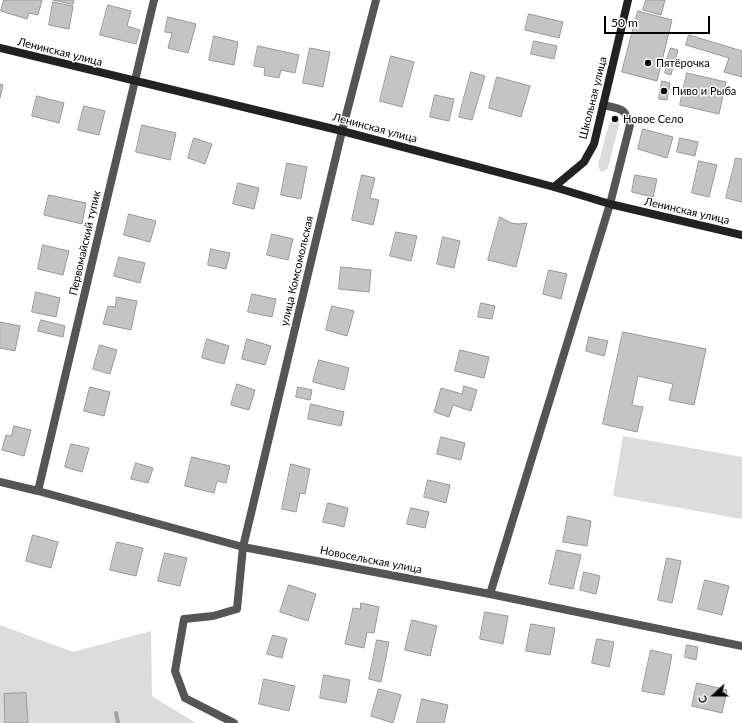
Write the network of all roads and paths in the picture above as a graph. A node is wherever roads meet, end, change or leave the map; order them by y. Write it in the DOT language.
graph roads {
  1 [pos="154,0"];
  2 [pos="376,0"];
  3 [pos="628,0"];
  4 [pos="0,48"];
  5 [pos="135,81"];
  6 [pos="603,105"];
  7 [pos="342,131"];
  8 [pos="554,187"];
  9 [pos="610,204"];
  10 [pos="742,236"];
  11 [pos="0,482"];
  12 [pos="38,491"];
  13 [pos="243,547"];
  14 [pos="490,594"];
  15 [pos="742,646"];
  16 [pos="234,723"];
  1 -- 5 [label="street, Первомайский тупик"];
  2 -- 7 [label="street, улица Комсомольская"];
  3 -- 6 [label="street, Школьная улица"];
  4 -- 5 [label="street, Ленинская улица"];
  5 -- 7 [label="street, Ленинская улица"];
  5 -- 12 [label="street, Первомайский тупик"];
  6 -- 8 [label="street, Школьная улица"];
  6 -- 9 [label="street"];
  7 -- 8 [label="street, Ленинская улица"];
  7 -- 13 [label="street, улица Комсомольская"];
  8 -- 9 [label="street, Ленинская улица"];
  9 -- 10 [label="street, Ленинская улица"];
  9 -- 14 [label="street"];
  11 -- 12 [label="street, Новосельская улица"];
  12 -- 13 [label="street, Новосельская улица"];
  13 -- 14 [label="street, Новосельская улица"];
  13 -- 16 [label="street, улица Комсомольская"];
  14 -- 15 [label="street, Новосельская улица"];
}
